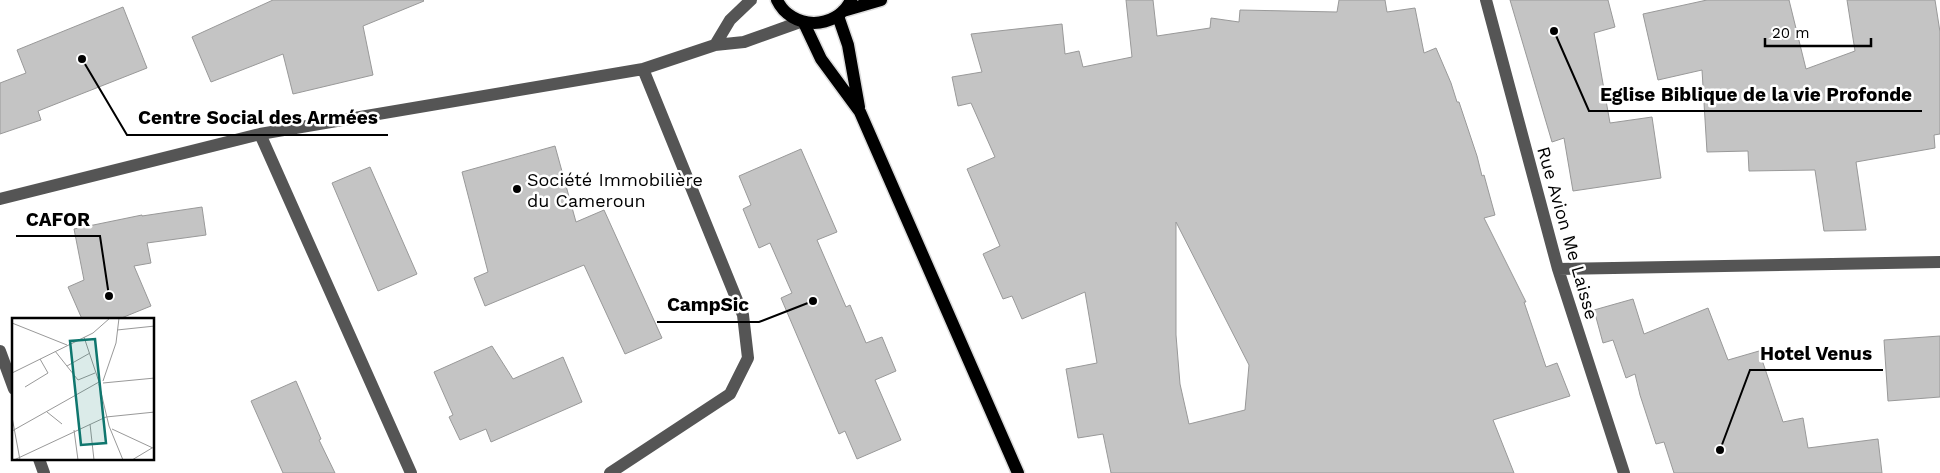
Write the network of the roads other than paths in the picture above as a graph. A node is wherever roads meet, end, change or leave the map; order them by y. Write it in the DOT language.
graph roads {
  1 [pos="751,0"];
  2 [pos="777,0"];
  3 [pos="851,0"];
  4 [pos="881,0"];
  5 [pos="1486,0"];
  6 [pos="840,13"];
  7 [pos="802,22"];
  8 [pos="715,45"];
  9 [pos="643,68"];
  10 [pos="860,112"];
  11 [pos="260,134"];
  12 [pos="0,199"];
  13 [pos="1940,262"];
  14 [pos="1558,269"];
  15 [pos="0,351"];
  16 [pos="12,384"];
  17 [pos="39,460"];
  18 [pos="44,473"];
  19 [pos="411,473"];
  20 [pos="610,473"];
  21 [pos="1018,473"];
  22 [pos="1624,473"];
  1 -- 8 [label="street"];
  2 -- 7 [label="main road"];
  3 -- 6 [label="main road"];
  4 -- 6 [label="main road"];
  5 -- 14 [label="street, Rue Avion Me Laisse"];
  6 -- 7 [label="main road"];
  6 -- 10 [label="main road"];
  7 -- 8 [label="street"];
  7 -- 10 [label="main road"];
  8 -- 9 [label="street"];
  9 -- 11 [label="street"];
  9 -- 20 [label="street"];
  10 -- 21 [label="main road"];
  11 -- 12 [label="street"];
  11 -- 19 [label="street"];
  13 -- 14 [label="street"];
  14 -- 22 [label="street, Rue Avion Me Laisse"];
  15 -- 16 [label="street"];
  17 -- 18 [label="street"];
}
